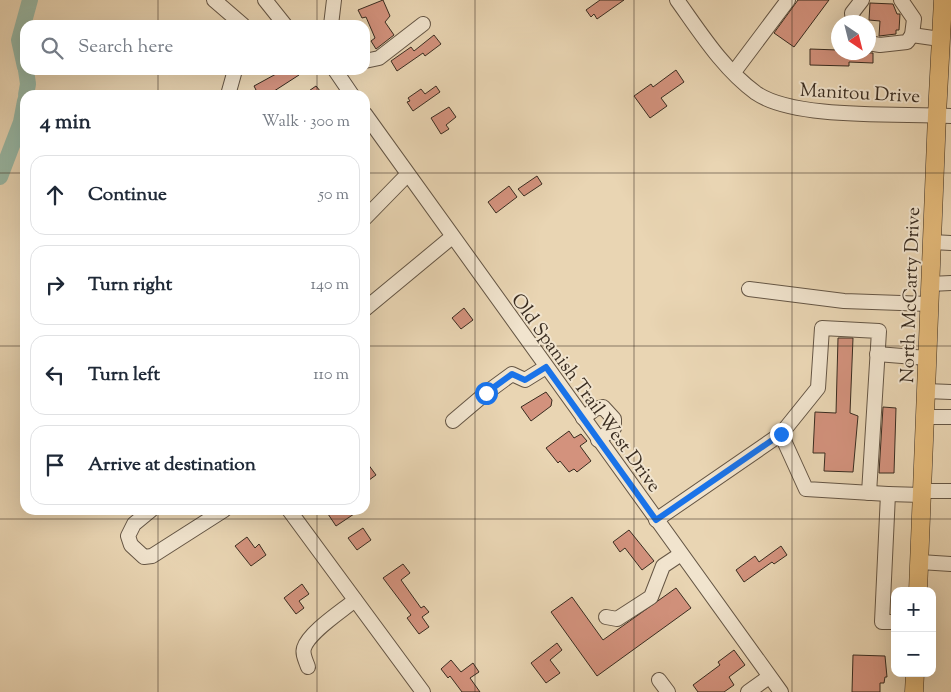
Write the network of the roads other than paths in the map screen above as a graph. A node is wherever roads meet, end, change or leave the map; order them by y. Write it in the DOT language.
graph roads {
  1 [pos="214,0"];
  2 [pos="265,0"];
  3 [pos="334,0"];
  4 [pos="677,0"];
  5 [pos="788,0"];
  6 [pos="862,0"];
  7 [pos="902,0"];
  8 [pos="946,1"];
  9 [pos="852,15"];
  10 [pos="237,20"];
  11 [pos="281,20"];
  12 [pos="332,20"];
  13 [pos="423,24"];
  14 [pos="912,34"];
  15 [pos="940,39"];
  16 [pos="876,44"];
  17 [pos="370,59"];
  18 [pos="734,72"];
  19 [pos="234,75"];
  20 [pos="338,75"];
  21 [pos="229,90"];
  22 [pos="348,90"];
  23 [pos="944,115"];
  24 [pos="370,121"];
  25 [pos="407,175"];
  26 [pos="370,213"];
  27 [pos="452,237"];
  28 [pos="932,242"];
  29 [pos="951,243"];
  30 [pos="951,283"];
  31 [pos="930,284"];
  32 [pos="749,289"];
  33 [pos="929,304"];
  34 [pos="370,305"];
  35 [pos="877,354"];
  36 [pos="927,358"];
  37 [pos="546,367"];
  38 [pos="926,390"];
  39 [pos="951,392"];
  40 [pos="925,417"];
  41 [pos="951,417"];
  42 [pos="583,418"];
  43 [pos="453,421"];
  44 [pos="781,434"];
  45 [pos="598,440"];
  46 [pos="951,491"];
  47 [pos="869,493"];
  48 [pos="922,493"];
  49 [pos="888,494"];
  50 [pos="145,515"];
  51 [pos="219,515"];
  52 [pos="293,515"];
  53 [pos="656,520"];
  54 [pos="681,554"];
  55 [pos="920,562"];
  56 [pos="951,564"];
  57 [pos="918,587"];
  58 [pos="355,600"];
  59 [pos="606,616"];
  60 [pos="891,622"];
  61 [pos="308,667"];
  62 [pos="770,677"];
  63 [pos="915,677"];
  64 [pos="659,680"];
  65 [pos="422,692"];
  66 [pos="668,692"];
  67 [pos="748,692"];
  68 [pos="781,692"];
  69 [pos="914,692"];
  1 -- 10 [label="street"];
  2 -- 11 [label="street"];
  3 -- 12 [label="street"];
  4 -- 18 [label="street, Manitou Drive"];
  5 -- 18 [label="street"];
  6 -- 9 [label="street"];
  7 -- 14 [label="street"];
  8 -- 15 [label="main road, North McCarty Drive"];
  13 -- 17 [label="street"];
  14 -- 15 [label="street"];
  14 -- 16 [label="street"];
  15 -- 23 [label="main road, North McCarty Drive"];
  18 -- 23 [label="street, Manitou Drive"];
  19 -- 21 [label="street"];
  20 -- 22 [label="street"];
  23 -- 28 [label="main road, North McCarty Drive"];
  24 -- 25 [label="street, Old Spanish Trail West Drive"];
  25 -- 26 [label="street"];
  25 -- 27 [label="street, Old Spanish Trail West Drive"];
  27 -- 34 [label="street"];
  27 -- 37 [label="street, Old Spanish Trail West Drive"];
  28 -- 29 [label="street"];
  28 -- 31 [label="main road, North McCarty Drive"];
  30 -- 31 [label="street"];
  31 -- 33 [label="main road, North McCarty Drive"];
  32 -- 33 [label="street"];
  33 -- 36 [label="main road, North McCarty Drive"];
  35 -- 36 [label="street"];
  35 -- 44 [label="street"];
  35 -- 47 [label="street"];
  36 -- 38 [label="main road, North McCarty Drive"];
  37 -- 42 [label="street, Old Spanish Trail West Drive"];
  37 -- 43 [label="street"];
  38 -- 39 [label="street"];
  38 -- 40 [label="main road, North McCarty Drive"];
  40 -- 41 [label="street"];
  40 -- 48 [label="main road, North McCarty Drive"];
  42 -- 45 [label="street, Old Spanish Trail West Drive"];
  42 -- 45 [label="street"];
  44 -- 47 [label="street"];
  44 -- 53 [label="street"];
  45 -- 53 [label="street, Old Spanish Trail West Drive"];
  46 -- 48 [label="street"];
  47 -- 49 [label="street"];
  48 -- 49 [label="street"];
  48 -- 55 [label="main road, North McCarty Drive"];
  49 -- 60 [label="street"];
  50 -- 51 [label="street"];
  52 -- 58 [label="street"];
  53 -- 54 [label="street, Old Spanish Trail West Drive"];
  54 -- 59 [label="street"];
  54 -- 62 [label="street, Old Spanish Trail West Drive"];
  55 -- 56 [label="street"];
  55 -- 57 [label="main road, North McCarty Drive"];
  58 -- 61 [label="street"];
  58 -- 65 [label="street"];
  62 -- 67 [label="street"];
  62 -- 68 [label="street, Old Spanish Trail West Drive"];
  63 -- 69 [label="main road"];
  64 -- 66 [label="street"];
}
